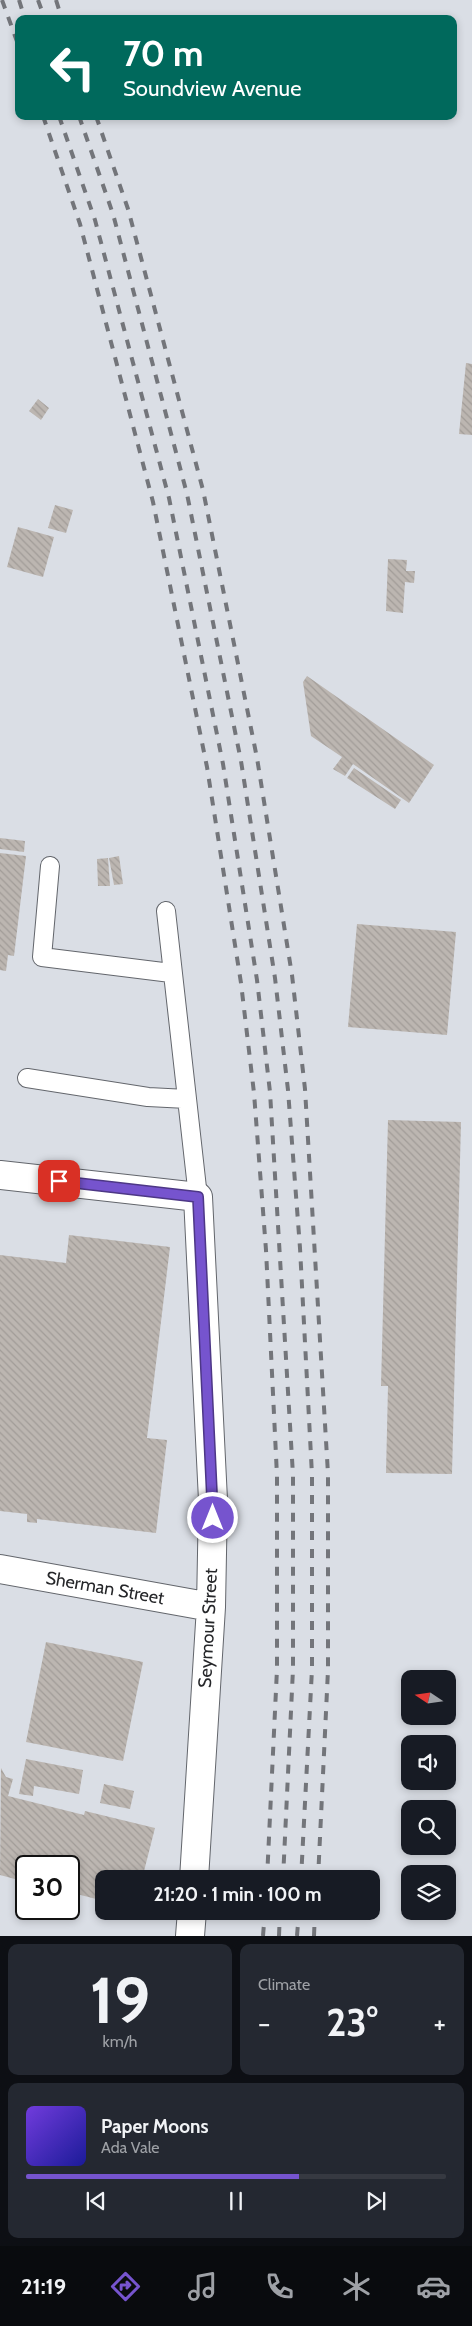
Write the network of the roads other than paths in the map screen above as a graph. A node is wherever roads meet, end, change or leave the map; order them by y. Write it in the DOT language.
graph roads {
  1 [pos="50,866"];
  2 [pos="166,911"];
  3 [pos="171,973"];
  4 [pos="27,1078"];
  5 [pos="187,1099"];
  6 [pos="0,1175"];
  7 [pos="198,1197"];
  8 [pos="0,1569"];
  9 [pos="211,1607"];
  10 [pos="195,1870"];
  11 [pos="191,1920"];
  12 [pos="190,1936"];
  1 -- 3 [label="lane"];
  2 -- 3 [label="lane"];
  3 -- 5 [label="lane"];
  4 -- 5 [label="lane"];
  5 -- 7 [label="lane"];
  6 -- 7 [label="street"];
  7 -- 9 [label="street, Seymour Street"];
  8 -- 9 [label="street, Sherman Street"];
  9 -- 10 [label="street, Seymour Street"];
  11 -- 12 [label="street"];
}
